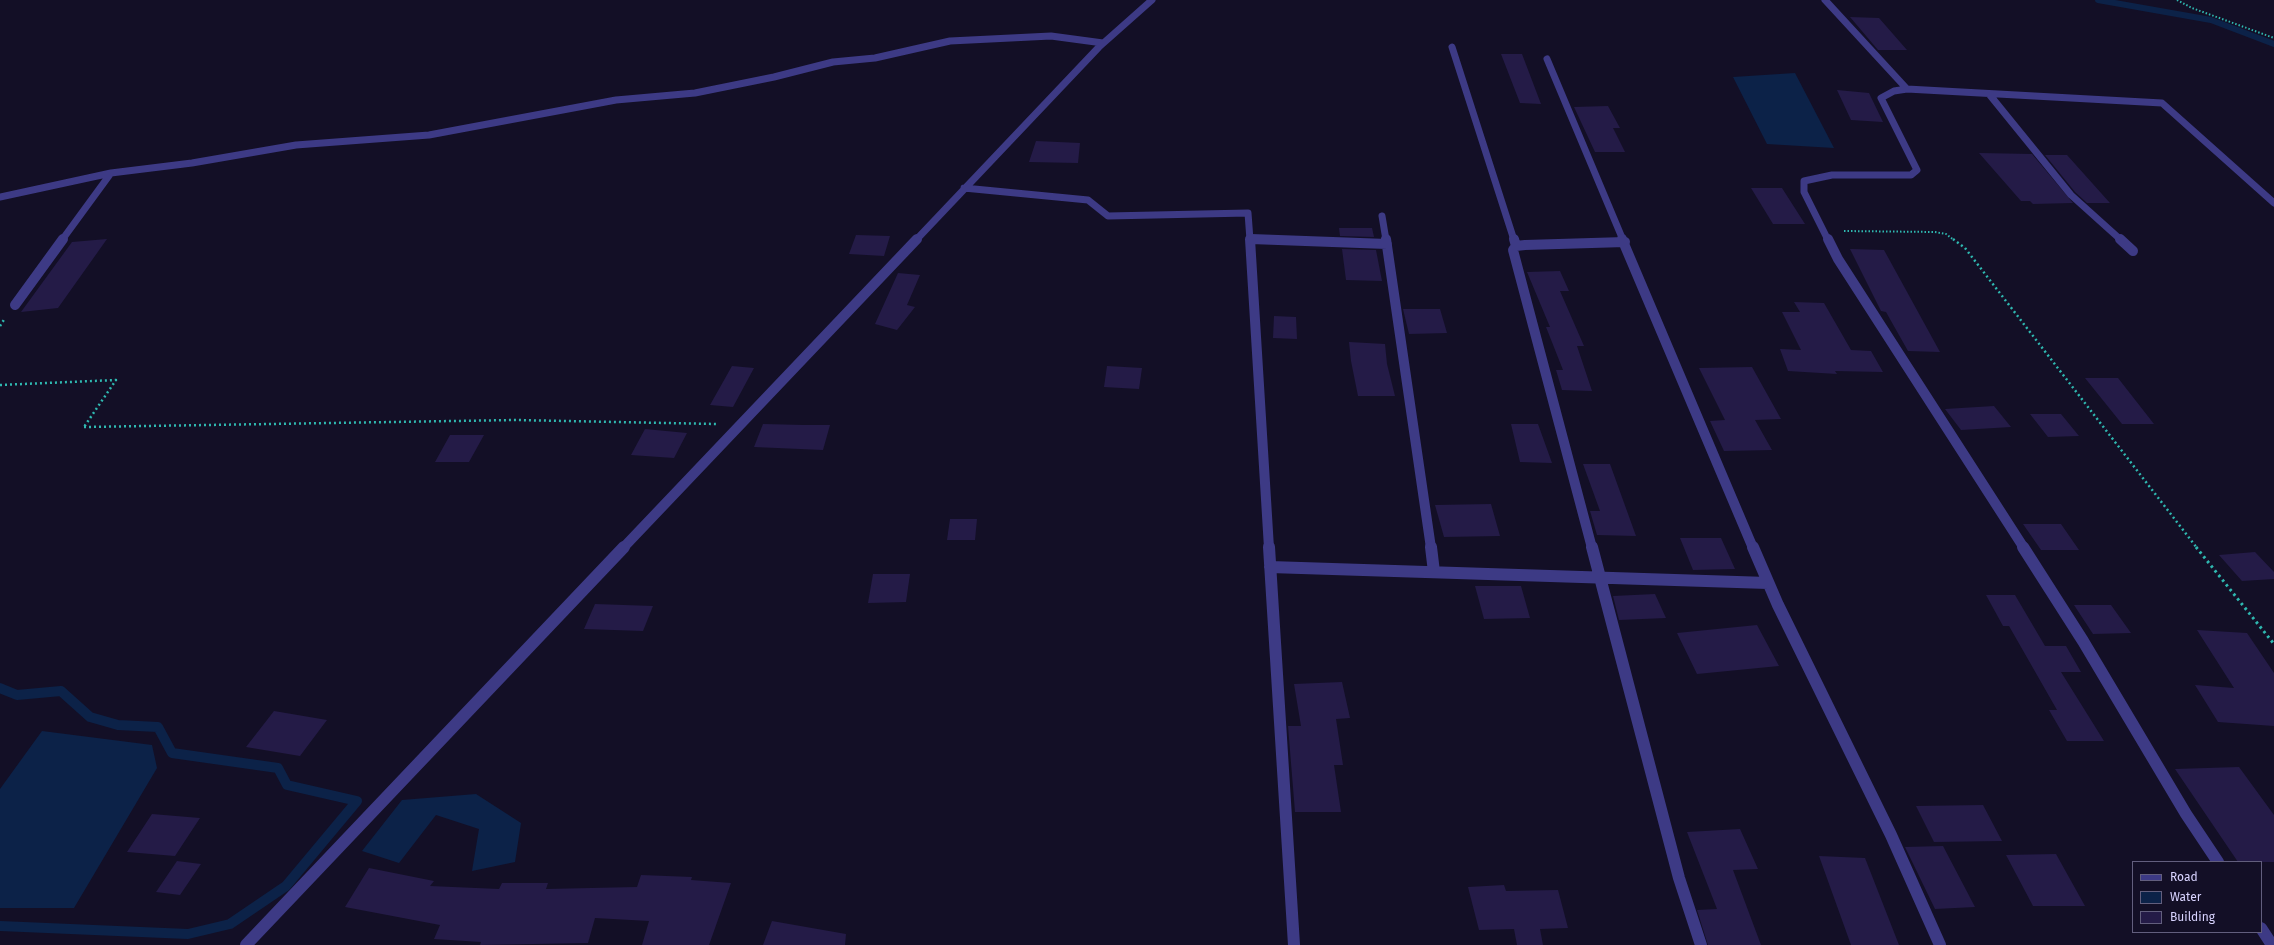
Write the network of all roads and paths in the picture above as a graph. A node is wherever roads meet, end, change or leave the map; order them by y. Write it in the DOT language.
graph roads {
  1 [pos="1152,0"];
  2 [pos="1825,0"];
  3 [pos="2177,0"];
  4 [pos="2274,38"];
  5 [pos="1103,43"];
  6 [pos="1452,47"];
  7 [pos="1547,60"];
  8 [pos="1907,89"];
  9 [pos="1988,94"];
  10 [pos="110,173"];
  11 [pos="964,188"];
  12 [pos="0,197"];
  13 [pos="2274,203"];
  14 [pos="1382,216"];
  15 [pos="1823,230"];
  16 [pos="1250,239"];
  17 [pos="1625,242"];
  18 [pos="1387,244"];
  19 [pos="1516,246"];
  20 [pos="2133,251"];
  21 [pos="15,305"];
  22 [pos="0,385"];
  23 [pos="741,424"];
  24 [pos="1270,567"];
  25 [pos="1434,572"];
  26 [pos="1599,577"];
  27 [pos="1768,582"];
  28 [pos="2274,644"];
  29 [pos="2217,861"];
  30 [pos="2262,930"];
  31 [pos="246,945"];
  32 [pos="1294,945"];
  33 [pos="1701,945"];
  34 [pos="1940,945"];
  35 [pos="2272,945"];
  1 -- 5 [label="street"];
  2 -- 8 [label="street"];
  3 -- 4 [label="path"];
  5 -- 10 [label="street"];
  5 -- 11 [label="street"];
  6 -- 19 [label="street"];
  7 -- 17 [label="street"];
  8 -- 9 [label="street"];
  8 -- 15 [label="street"];
  9 -- 13 [label="street"];
  9 -- 20 [label="street"];
  10 -- 12 [label="street"];
  10 -- 21 [label="street"];
  11 -- 16 [label="street"];
  11 -- 23 [label="street"];
  14 -- 18 [label="street"];
  15 -- 28 [label="path"];
  15 -- 29 [label="street"];
  16 -- 18 [label="street"];
  16 -- 24 [label="street"];
  17 -- 19 [label="street"];
  17 -- 27 [label="street"];
  18 -- 25 [label="street"];
  19 -- 26 [label="street"];
  22 -- 23 [label="path"];
  23 -- 31 [label="street"];
  24 -- 25 [label="street"];
  24 -- 32 [label="street"];
  25 -- 26 [label="street"];
  26 -- 27 [label="street"];
  26 -- 33 [label="street"];
  27 -- 34 [label="street"];
  30 -- 35 [label="street"];
}
